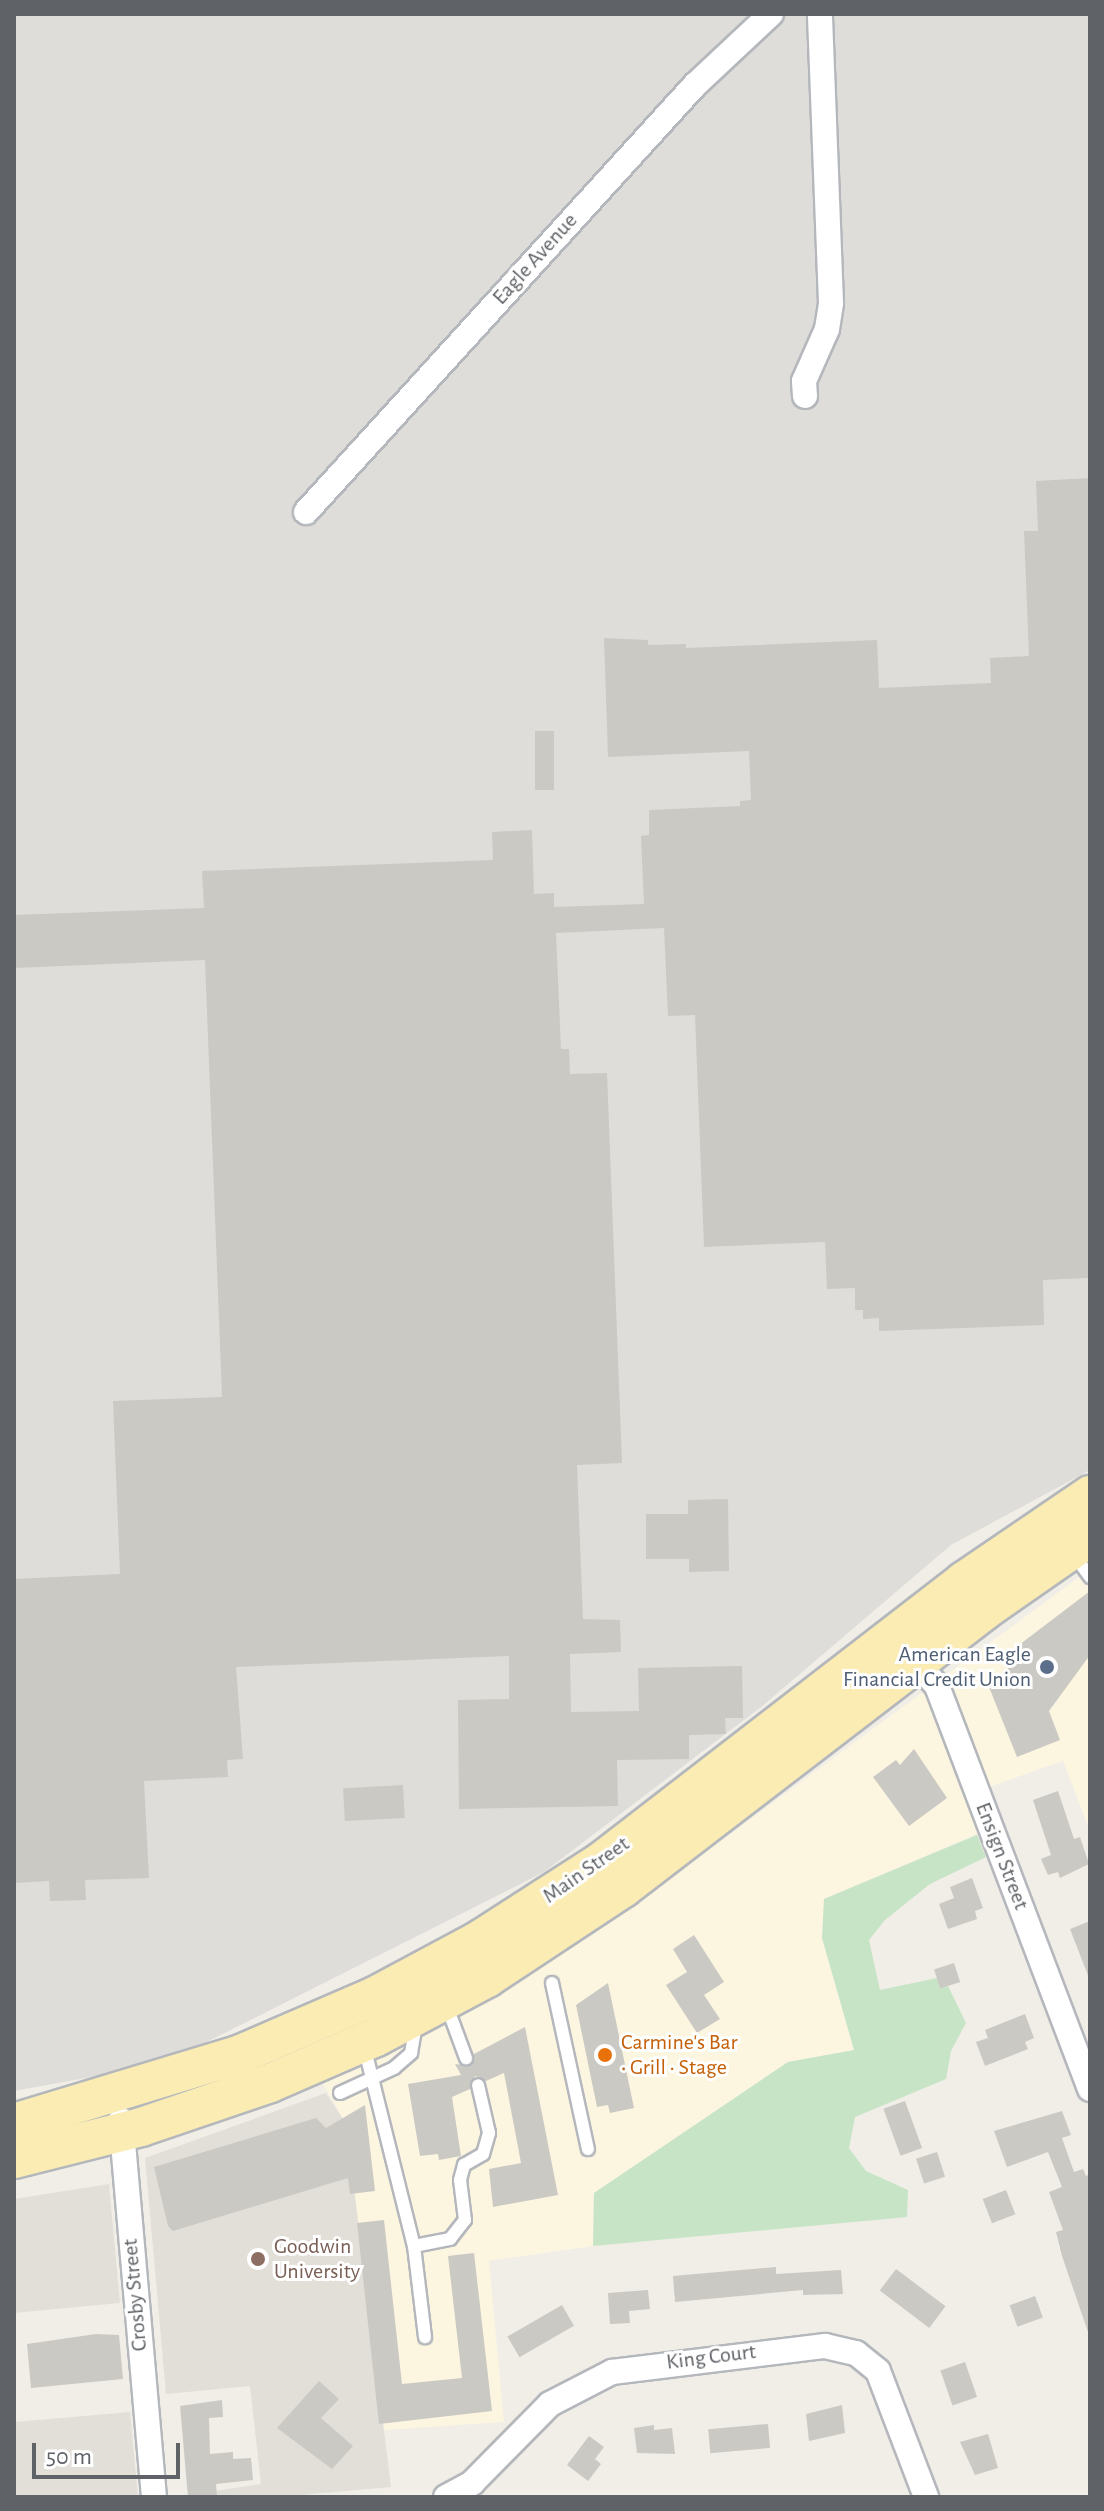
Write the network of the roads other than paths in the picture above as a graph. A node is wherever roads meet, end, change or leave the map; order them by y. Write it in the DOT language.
graph roads {
  1 [pos="771,14"];
  2 [pos="820,14"];
  3 [pos="805,396"];
  4 [pos="306,512"];
  5 [pos="1090,1495"];
  6 [pos="1084,1554"];
  7 [pos="905,1650"];
  8 [pos="552,1983"];
  9 [pos="429,2010"];
  10 [pos="466,2058"];
  11 [pos="368,2060"];
  12 [pos="478,2085"];
  13 [pos="1090,2089"];
  14 [pos="340,2093"];
  15 [pos="123,2094"];
  16 [pos="14,2123"];
  17 [pos="121,2133"];
  18 [pos="588,2149"];
  19 [pos="14,2159"];
  20 [pos="414,2246"];
  21 [pos="425,2337"];
  22 [pos="154,2497"];
  23 [pos="446,2497"];
  24 [pos="926,2497"];
  1 -- 4 [label="street, Eagle Avenue"];
  2 -- 3 [label="street"];
  5 -- 7 [label="main road, Main Street"];
  6 -- 7 [label="main road, Main Street"];
  7 -- 9 [label="main road, Main Street"];
  7 -- 13 [label="street, Ensign Street"];
  7 -- 15 [label="main road, Main Street"];
  8 -- 18 [label="lane"];
  9 -- 10 [label="lane"];
  9 -- 11 [label="main road, Main Street"];
  11 -- 14 [label="lane"];
  11 -- 17 [label="main road, Main Street"];
  11 -- 20 [label="lane"];
  12 -- 20 [label="lane"];
  15 -- 16 [label="main road, Main Street"];
  15 -- 17 [label="street, Crosby Street"];
  17 -- 19 [label="main road, Main Street"];
  17 -- 22 [label="street, Crosby Street"];
  20 -- 21 [label="lane"];
  23 -- 24 [label="street, King Court"];
}
